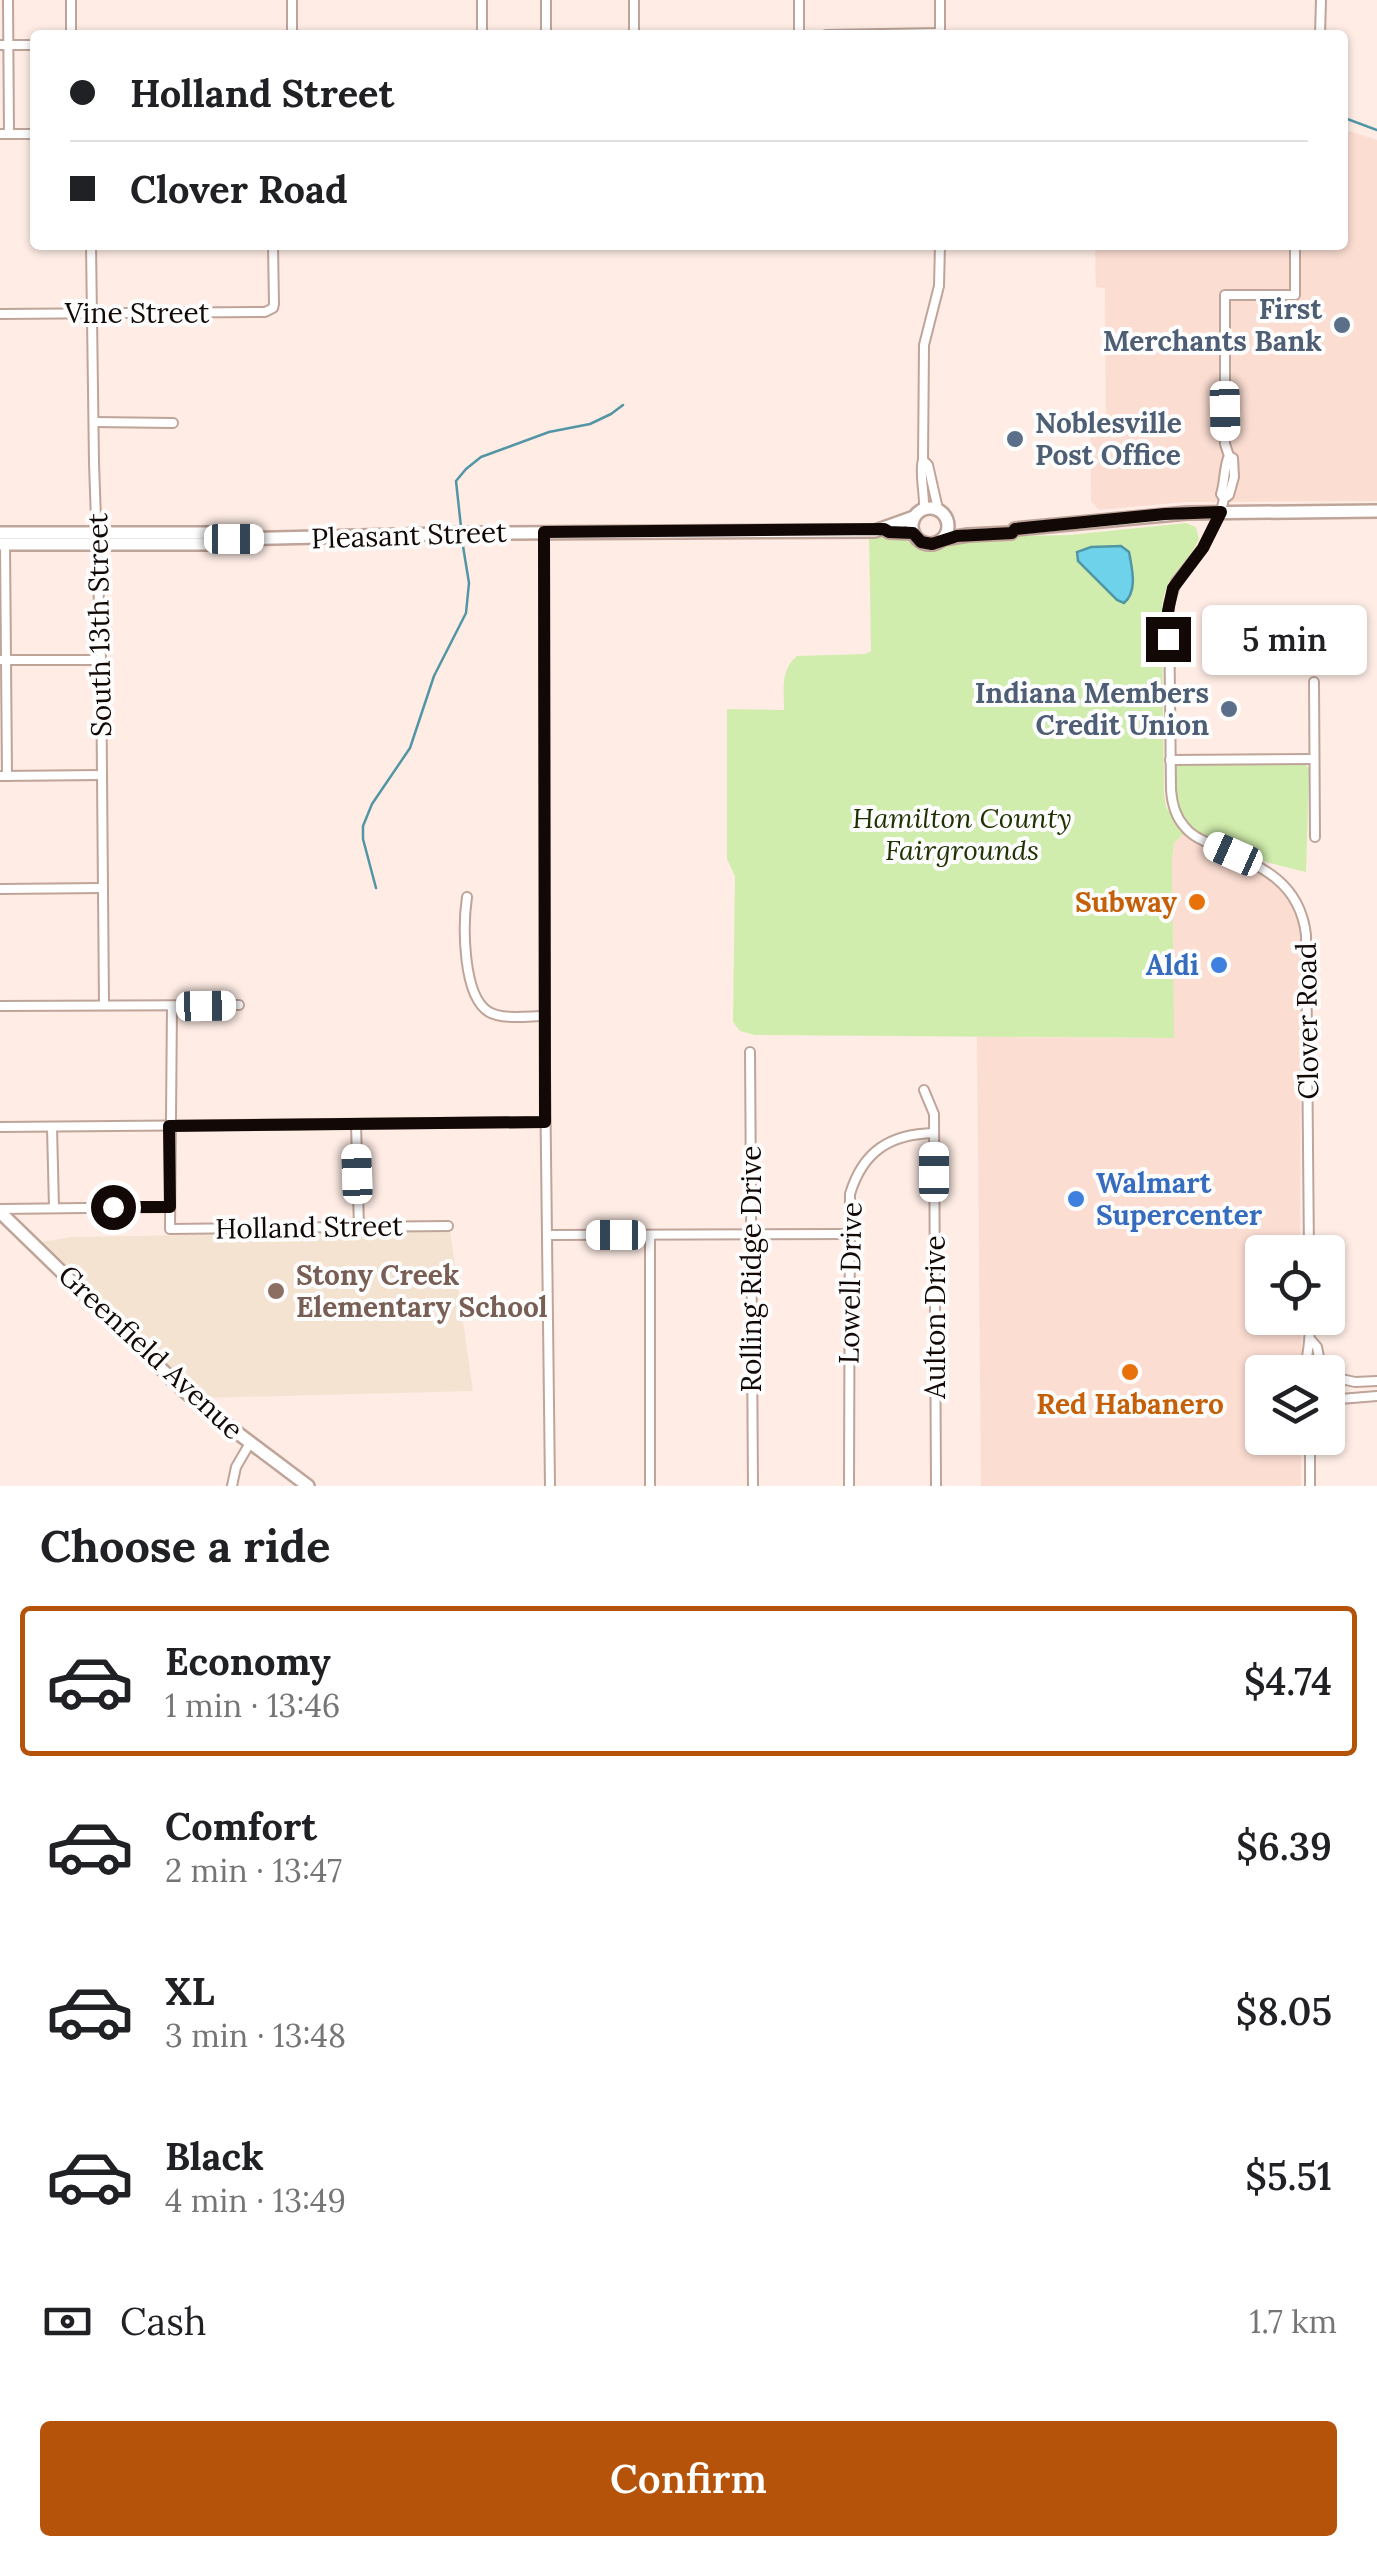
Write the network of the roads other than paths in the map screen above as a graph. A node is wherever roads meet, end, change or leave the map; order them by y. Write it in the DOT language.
graph roads {
  1 [pos="8,0"];
  2 [pos="71,0"];
  3 [pos="292,0"];
  4 [pos="482,0"];
  5 [pos="546,0"];
  6 [pos="634,0"];
  7 [pos="799,0"];
  8 [pos="940,0"];
  9 [pos="1321,0"];
  10 [pos="71,30"];
  11 [pos="292,30"];
  12 [pos="482,30"];
  13 [pos="546,30"];
  14 [pos="634,30"];
  15 [pos="799,30"];
  16 [pos="940,30"];
  17 [pos="1320,30"];
  18 [pos="4,45"];
  19 [pos="30,45"];
  20 [pos="4,134"];
  21 [pos="30,134"];
  22 [pos="90,250"];
  23 [pos="273,250"];
  24 [pos="940,250"];
  25 [pos="1295,250"];
  26 [pos="91,313"];
  27 [pos="0,314"];
  28 [pos="94,422"];
  29 [pos="173,423"];
  30 [pos="923,460"];
  31 [pos="1223,505"];
  32 [pos="938,509"];
  33 [pos="1377,511"];
  34 [pos="919,513"];
  35 [pos="948,520"];
  36 [pos="884,529"];
  37 [pos="1015,529"];
  38 [pos="544,532"];
  39 [pos="913,533"];
  40 [pos="98,539"];
  41 [pos="2,540"];
  42 [pos="943,540"];
  43 [pos="3,660"];
  44 [pos="101,660"];
  45 [pos="1314,682"];
  46 [pos="1314,759"];
  47 [pos="1170,760"];
  48 [pos="102,775"];
  49 [pos="4,776"];
  50 [pos="1314,837"];
  51 [pos="103,888"];
  52 [pos="0,889"];
  53 [pos="467,897"];
  54 [pos="239,1005"];
  55 [pos="0,1006"];
  56 [pos="104,1006"];
  57 [pos="172,1006"];
  58 [pos="545,1016"];
  59 [pos="750,1052"];
  60 [pos="924,1090"];
  61 [pos="545,1122"];
  62 [pos="356,1124"];
  63 [pos="169,1126"];
  64 [pos="0,1127"];
  65 [pos="52,1127"];
  66 [pos="934,1133"];
  67 [pos="170,1207"];
  68 [pos="54,1208"];
  69 [pos="0,1210"];
  70 [pos="448,1226"];
  71 [pos="359,1227"];
  72 [pos="751,1234"];
  73 [pos="848,1234"];
  74 [pos="548,1235"];
  75 [pos="650,1235"];
  76 [pos="1309,1235"];
  77 [pos="1310,1335"];
  78 [pos="1310,1339"];
  79 [pos="1306,1355"];
  80 [pos="1319,1355"];
  81 [pos="1345,1379"];
  82 [pos="1377,1380"];
  83 [pos="1377,1396"];
  84 [pos="1345,1399"];
  85 [pos="250,1443"];
  86 [pos="1310,1455"];
  87 [pos="232,1486"];
  88 [pos="308,1486"];
  89 [pos="550,1486"];
  90 [pos="650,1486"];
  91 [pos="752,1486"];
  92 [pos="849,1486"];
  93 [pos="936,1486"];
  94 [pos="1310,1486"];
  1 -- 18 [label="street"];
  2 -- 10 [label="street"];
  3 -- 11 [label="street"];
  4 -- 12 [label="street"];
  5 -- 13 [label="street"];
  6 -- 14 [label="street"];
  7 -- 15 [label="street"];
  8 -- 16 [label="street"];
  9 -- 17 [label="street"];
  18 -- 19 [label="street"];
  18 -- 20 [label="street"];
  20 -- 21 [label="street"];
  22 -- 26 [label="street, South 13th Street"];
  23 -- 26 [label="street, Vine Street"];
  24 -- 30 [label="street"];
  25 -- 31 [label="street"];
  26 -- 27 [label="street, Vine Street"];
  26 -- 28 [label="street, South 13th Street"];
  28 -- 29 [label="street"];
  28 -- 40 [label="street, South 13th Street"];
  30 -- 32 [label="street"];
  30 -- 34 [label="street"];
  31 -- 33 [label="street"];
  31 -- 37 [label="street"];
  31 -- 47 [label="street, Clover Road"];
  32 -- 34 [label="street"];
  32 -- 35 [label="street"];
  34 -- 36 [label="street, Pleasant Street"];
  34 -- 39 [label="street"];
  35 -- 37 [label="street"];
  35 -- 42 [label="street"];
  36 -- 38 [label="street, Pleasant Street"];
  36 -- 39 [label="street, Pleasant Street"];
  37 -- 42 [label="street"];
  38 -- 40 [label="street, Pleasant Street"];
  38 -- 58 [label="street"];
  39 -- 42 [label="street"];
  40 -- 41 [label="street, Pleasant Street"];
  40 -- 44 [label="street, South 13th Street"];
  41 -- 43 [label="street"];
  43 -- 44 [label="street"];
  43 -- 49 [label="street"];
  44 -- 48 [label="street, South 13th Street"];
  45 -- 46 [label="street"];
  46 -- 47 [label="street"];
  46 -- 50 [label="street"];
  47 -- 76 [label="street, Clover Road"];
  48 -- 49 [label="street"];
  48 -- 51 [label="street, South 13th Street"];
  51 -- 52 [label="street"];
  51 -- 56 [label="street, South 13th Street"];
  53 -- 58 [label="street"];
  54 -- 57 [label="street"];
  55 -- 56 [label="street"];
  56 -- 57 [label="street"];
  57 -- 63 [label="street"];
  58 -- 61 [label="street"];
  59 -- 72 [label="street, Rolling Ridge Drive"];
  60 -- 66 [label="street, Aulton Drive"];
  61 -- 62 [label="street"];
  61 -- 74 [label="street"];
  62 -- 63 [label="street"];
  62 -- 71 [label="street"];
  63 -- 65 [label="street"];
  63 -- 67 [label="street"];
  64 -- 65 [label="street"];
  65 -- 68 [label="street"];
  66 -- 73 [label="street, Lowell Drive"];
  66 -- 93 [label="street, Aulton Drive"];
  67 -- 68 [label="street"];
  67 -- 71 [label="street, Holland Street"];
  68 -- 69 [label="street"];
  69 -- 85 [label="street, Greenfield Avenue"];
  70 -- 71 [label="street, Holland Street"];
  72 -- 73 [label="street"];
  72 -- 75 [label="street"];
  72 -- 91 [label="street, Rolling Ridge Drive"];
  73 -- 92 [label="street, Lowell Drive"];
  74 -- 75 [label="street"];
  74 -- 89 [label="street"];
  75 -- 90 [label="street"];
  77 -- 78 [label="street"];
  78 -- 79 [label="street"];
  78 -- 80 [label="street"];
  81 -- 82 [label="street"];
  83 -- 84 [label="street"];
  85 -- 87 [label="street"];
  85 -- 88 [label="street, Greenfield Avenue"];
  86 -- 94 [label="street"];
}
